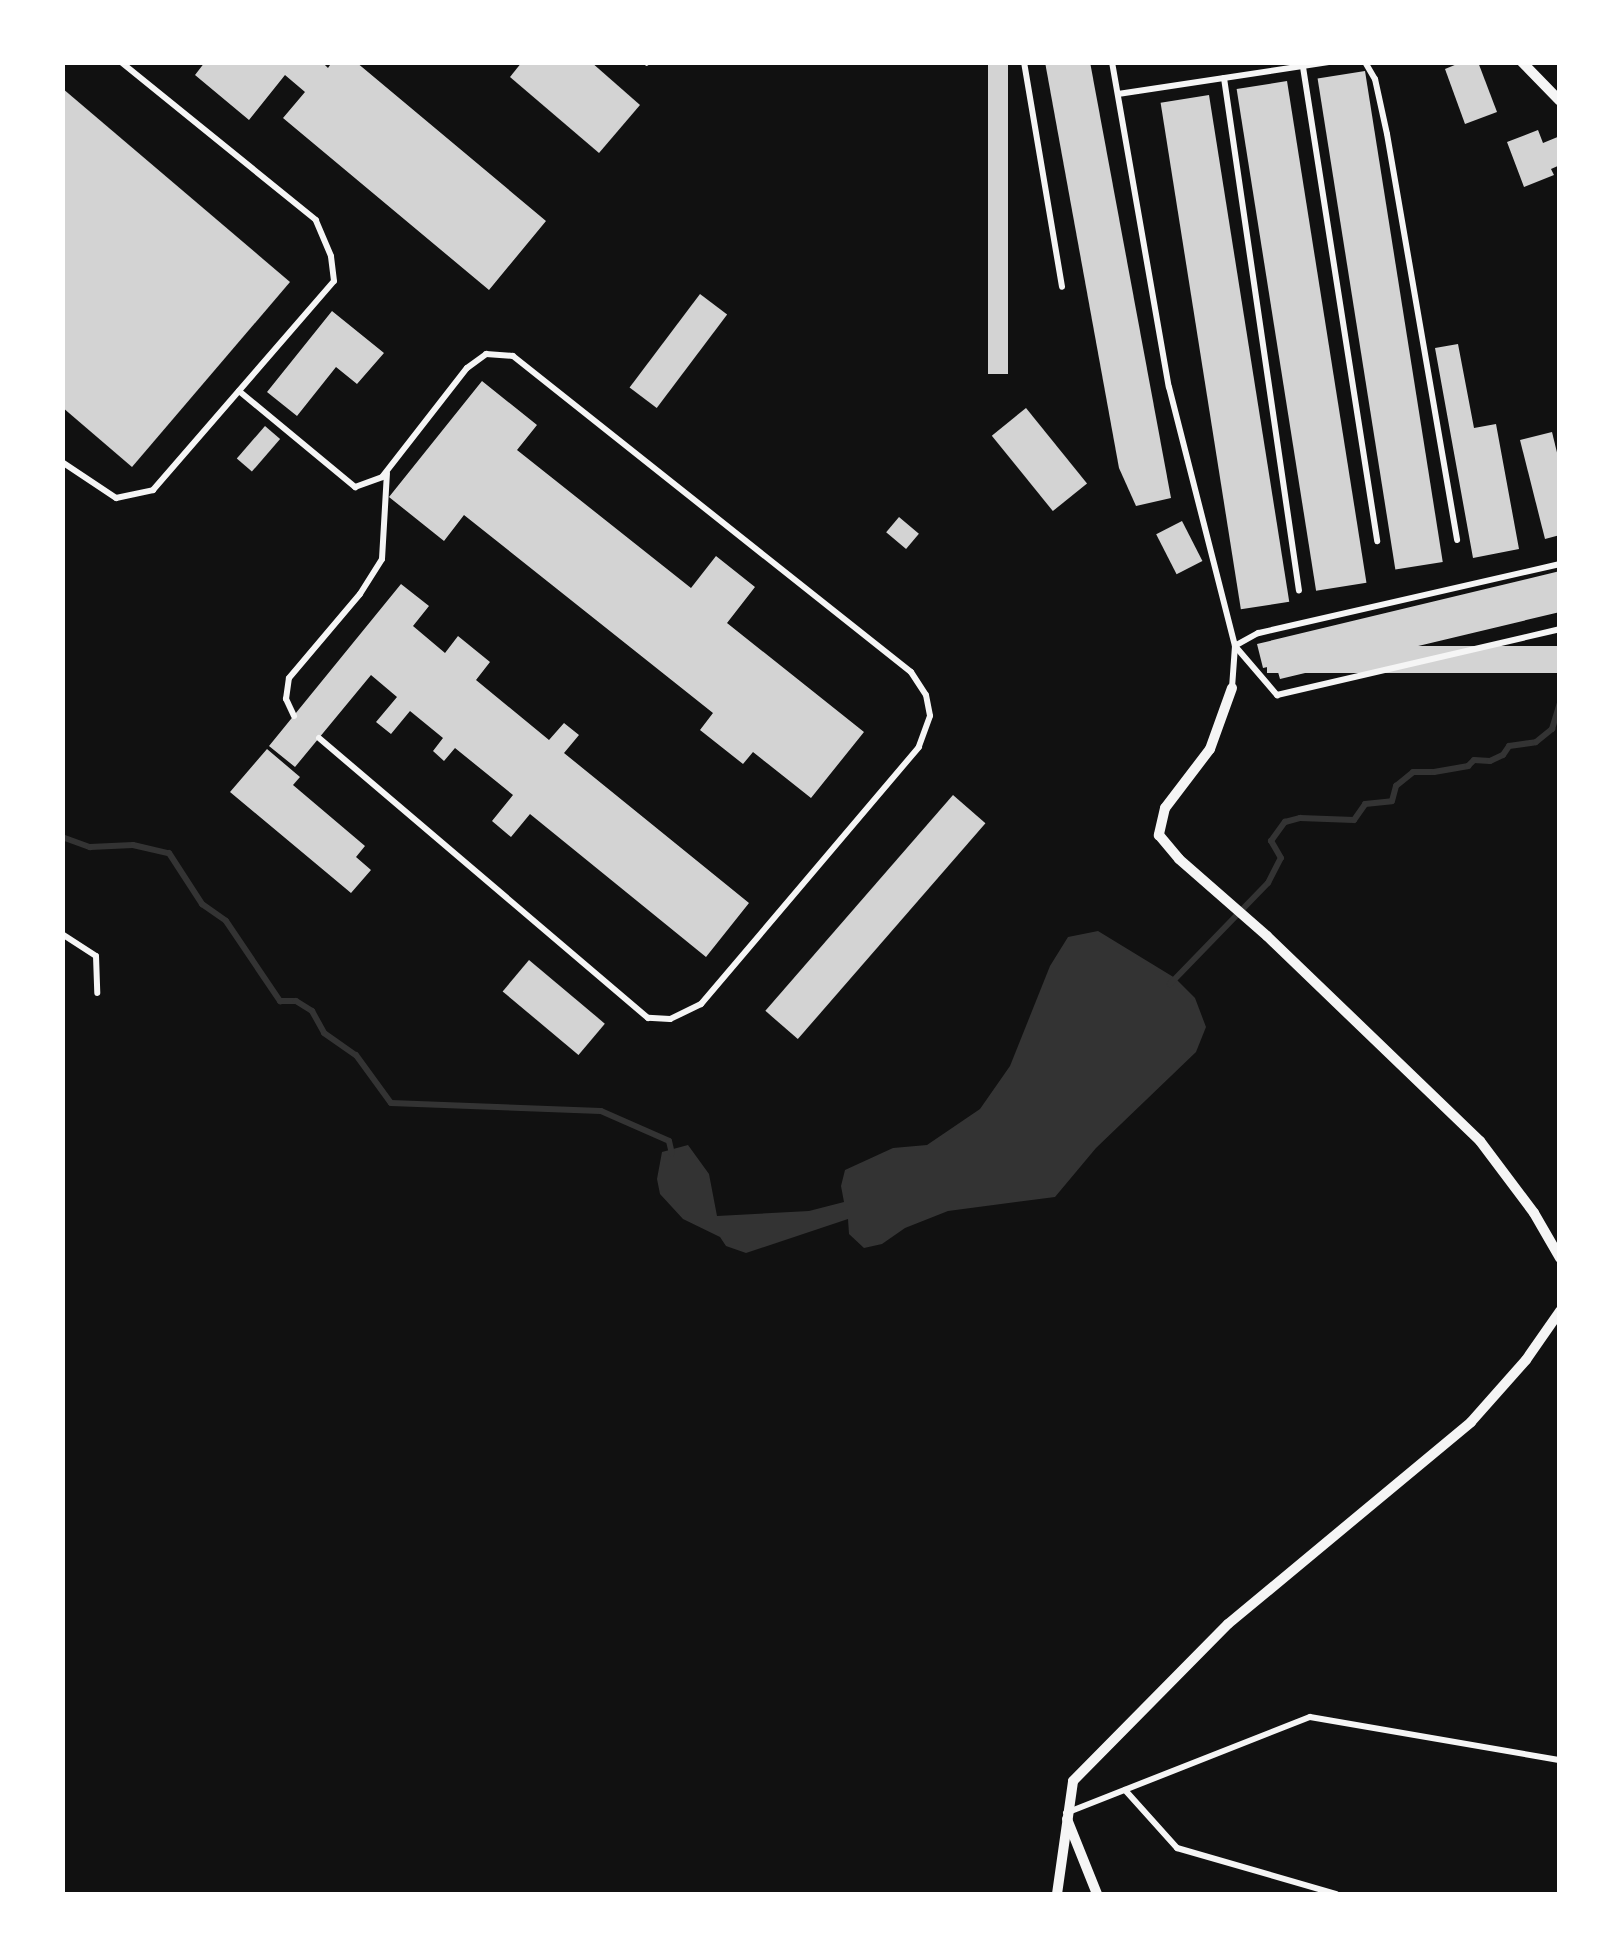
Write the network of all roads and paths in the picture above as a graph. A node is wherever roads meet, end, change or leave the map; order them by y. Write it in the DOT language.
graph roads {
  1 [pos="1024,62"];
  2 [pos="1112,62"];
  3 [pos="1330,62"];
  4 [pos="1365,62"];
  5 [pos="1522,62"];
  6 [pos="126,64"];
  7 [pos="1303,67"];
  8 [pos="1224,78"];
  9 [pos="1118,94"];
  10 [pos="1560,101"];
  11 [pos="1062,287"];
  12 [pos="239,391"];
  13 [pos="62,462"];
  14 [pos="387,470"];
  15 [pos="1457,540"];
  16 [pos="1378,541"];
  17 [pos="1560,564"];
  18 [pos="1300,592"];
  19 [pos="1560,629"];
  20 [pos="1235,646"];
  21 [pos="1232,688"];
  22 [pos="294,716"];
  23 [pos="319,738"];
  24 [pos="62,934"];
  25 [pos="97,993"];
  26 [pos="1560,1258"];
  27 [pos="1560,1311"];
  28 [pos="1560,1760"];
  29 [pos="1125,1790"];
  30 [pos="1065,1814"];
  31 [pos="1057,1894"];
  32 [pos="1097,1894"];
  33 [pos="1336,1894"];
  1 -- 11 [label="lane"];
  2 -- 9 [label="lane"];
  3 -- 7 [label="lane"];
  4 -- 15 [label="lane"];
  5 -- 10 [label="street"];
  6 -- 12 [label="lane"];
  7 -- 8 [label="lane"];
  7 -- 16 [label="lane"];
  8 -- 9 [label="lane"];
  8 -- 18 [label="lane"];
  9 -- 20 [label="lane"];
  12 -- 13 [label="lane"];
  12 -- 14 [label="lane"];
  14 -- 22 [label="lane"];
  14 -- 23 [label="lane"];
  17 -- 20 [label="lane"];
  19 -- 20 [label="lane"];
  20 -- 21 [label="lane"];
  21 -- 26 [label="street"];
  24 -- 25 [label="lane"];
  27 -- 30 [label="street"];
  28 -- 29 [label="lane"];
  29 -- 30 [label="lane"];
  29 -- 33 [label="lane"];
  30 -- 31 [label="street"];
  30 -- 32 [label="street"];
}
